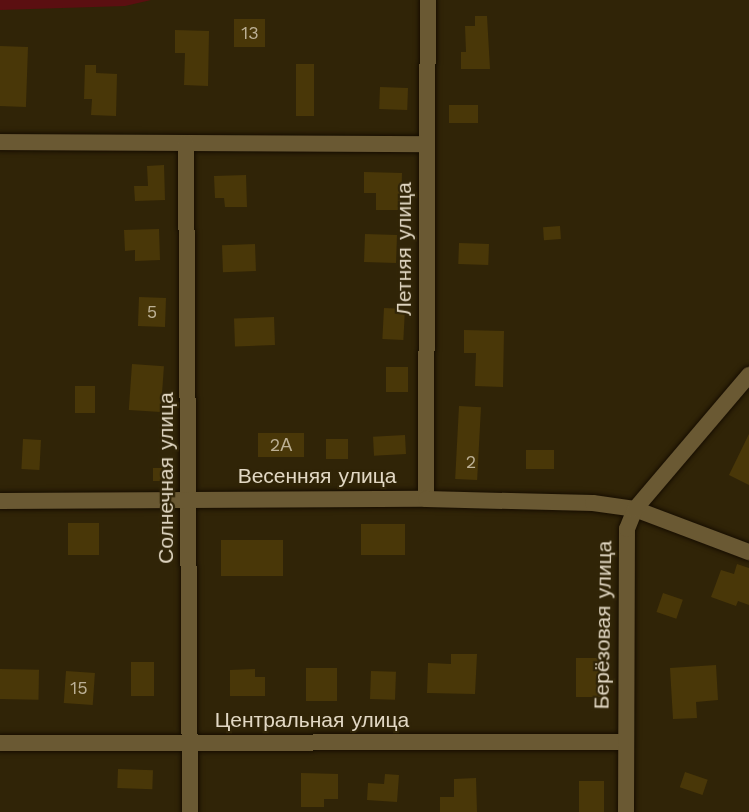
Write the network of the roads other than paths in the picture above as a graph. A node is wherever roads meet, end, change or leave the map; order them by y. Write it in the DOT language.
graph roads {
  1 [pos="428,0"];
  2 [pos="0,142"];
  3 [pos="186,143"];
  4 [pos="427,144"];
  5 [pos="749,375"];
  6 [pos="426,498"];
  7 [pos="189,499"];
  8 [pos="0,501"];
  9 [pos="634,509"];
  10 [pos="749,552"];
  11 [pos="624,742"];
  12 [pos="0,743"];
  13 [pos="189,743"];
  14 [pos="190,812"];
  15 [pos="626,812"];
  1 -- 4 [label="street, Летняя улица"];
  2 -- 3 [label="street"];
  3 -- 4 [label="street"];
  3 -- 7 [label="street, Солнечная улица"];
  4 -- 6 [label="street, Летняя улица"];
  5 -- 9 [label="street, Берёзовая улица"];
  6 -- 7 [label="street, Весенняя улица"];
  6 -- 9 [label="street, Весенняя улица"];
  7 -- 8 [label="street, Весенняя улица"];
  7 -- 13 [label="street, Солнечная улица"];
  9 -- 10 [label="street, Весенняя улица"];
  9 -- 11 [label="street, Берёзовая улица"];
  11 -- 13 [label="street, Центральная улица"];
  11 -- 15 [label="street, Берёзовая улица"];
  12 -- 13 [label="street, Центральная улица"];
  13 -- 14 [label="street, Солнечная улица"];
}
